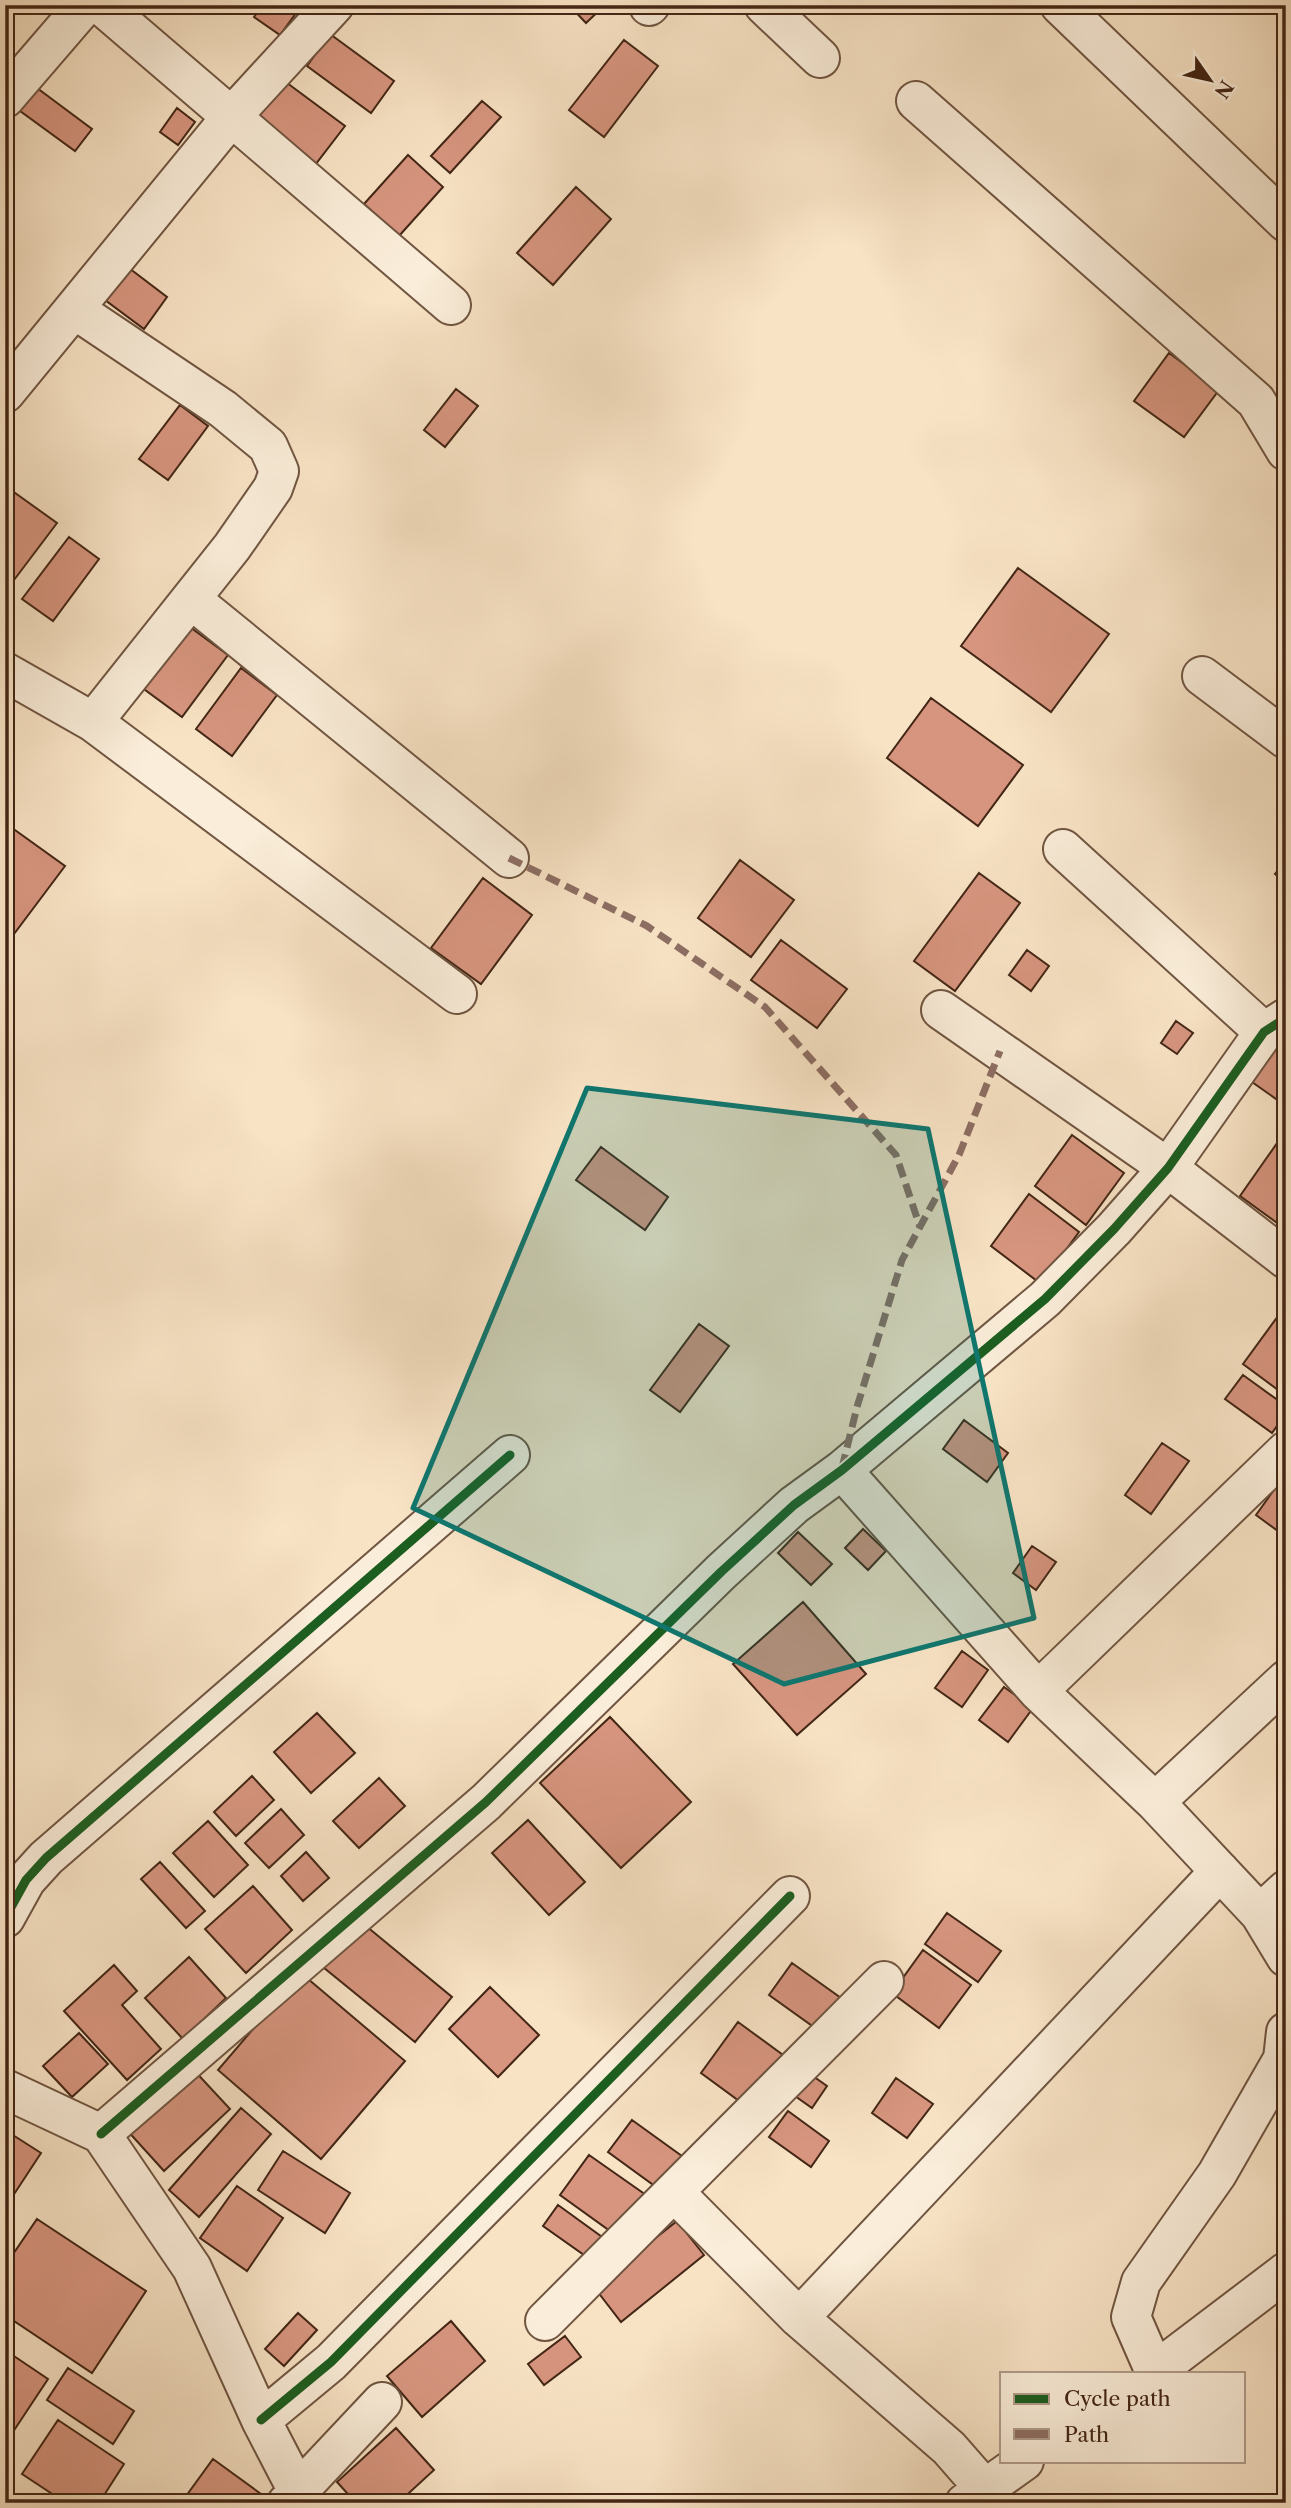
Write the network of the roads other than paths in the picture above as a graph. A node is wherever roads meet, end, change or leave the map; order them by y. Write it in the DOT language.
graph roads {
  1 [pos="85,5"];
  2 [pos="101,5"];
  3 [pos="334,5"];
  4 [pos="764,5"];
  5 [pos="1060,5"];
  6 [pos="820,58"];
  7 [pos="5,98"];
  8 [pos="916,101"];
  9 [pos="232,116"];
  10 [pos="1286,222"];
  11 [pos="451,304"];
  12 [pos="74,309"];
  13 [pos="5,393"];
  14 [pos="1286,451"];
  15 [pos="192,600"];
  16 [pos="5,672"];
  17 [pos="1202,676"];
  18 [pos="93,722"];
  19 [pos="1286,739"];
  20 [pos="1063,849"];
  21 [pos="509,858"];
  22 [pos="457,994"];
  23 [pos="941,1010"];
  24 [pos="1275,1025"];
  25 [pos="1168,1168"];
  26 [pos="1286,1259"];
  27 [pos="1286,1451"];
  28 [pos="510,1455"];
  29 [pos="842,1470"];
  30 [pos="1286,1680"];
  31 [pos="1038,1691"];
  32 [pos="1155,1802"];
  33 [pos="1220,1871"];
  34 [pos="790,1896"];
  35 [pos="1273,1902"];
  36 [pos="5,1918"];
  37 [pos="1286,1957"];
  38 [pos="884,1982"];
  39 [pos="1286,2032"];
  40 [pos="5,2089"];
  41 [pos="101,2134"];
  42 [pos="675,2193"];
  43 [pos="1286,2272"];
  44 [pos="799,2318"];
  45 [pos="545,2321"];
  46 [pos="1154,2372"];
  47 [pos="1155,2372"];
  48 [pos="382,2402"];
  49 [pos="261,2420"];
  50 [pos="1023,2462"];
  51 [pos="974,2496"];
  52 [pos="296,2498"];
  1 -- 7 [label="street"];
  2 -- 9 [label="street"];
  3 -- 9 [label="street"];
  4 -- 6 [label="street"];
  5 -- 10 [label="street"];
  8 -- 14 [label="street"];
  9 -- 11 [label="street"];
  9 -- 12 [label="street"];
  12 -- 13 [label="street"];
  12 -- 15 [label="street"];
  15 -- 18 [label="street"];
  15 -- 21 [label="street"];
  16 -- 18 [label="street"];
  17 -- 19 [label="street"];
  18 -- 22 [label="street"];
  20 -- 24 [label="street"];
  23 -- 25 [label="street"];
  24 -- 25 [label="street"];
  25 -- 26 [label="street"];
  25 -- 29 [label="street"];
  27 -- 31 [label="street"];
  28 -- 36 [label="street"];
  29 -- 31 [label="street"];
  29 -- 41 [label="street"];
  30 -- 32 [label="street"];
  31 -- 32 [label="street"];
  32 -- 33 [label="street"];
  33 -- 35 [label="street"];
  33 -- 44 [label="street"];
  34 -- 49 [label="street"];
  35 -- 37 [label="street"];
  38 -- 42 [label="street"];
  39 -- 46 [label="street"];
  40 -- 41 [label="street"];
  41 -- 49 [label="street"];
  42 -- 44 [label="street"];
  42 -- 45 [label="street"];
  43 -- 47 [label="street"];
  44 -- 51 [label="street"];
  48 -- 52 [label="street"];
  49 -- 52 [label="street"];
  50 -- 51 [label="street"];
}
